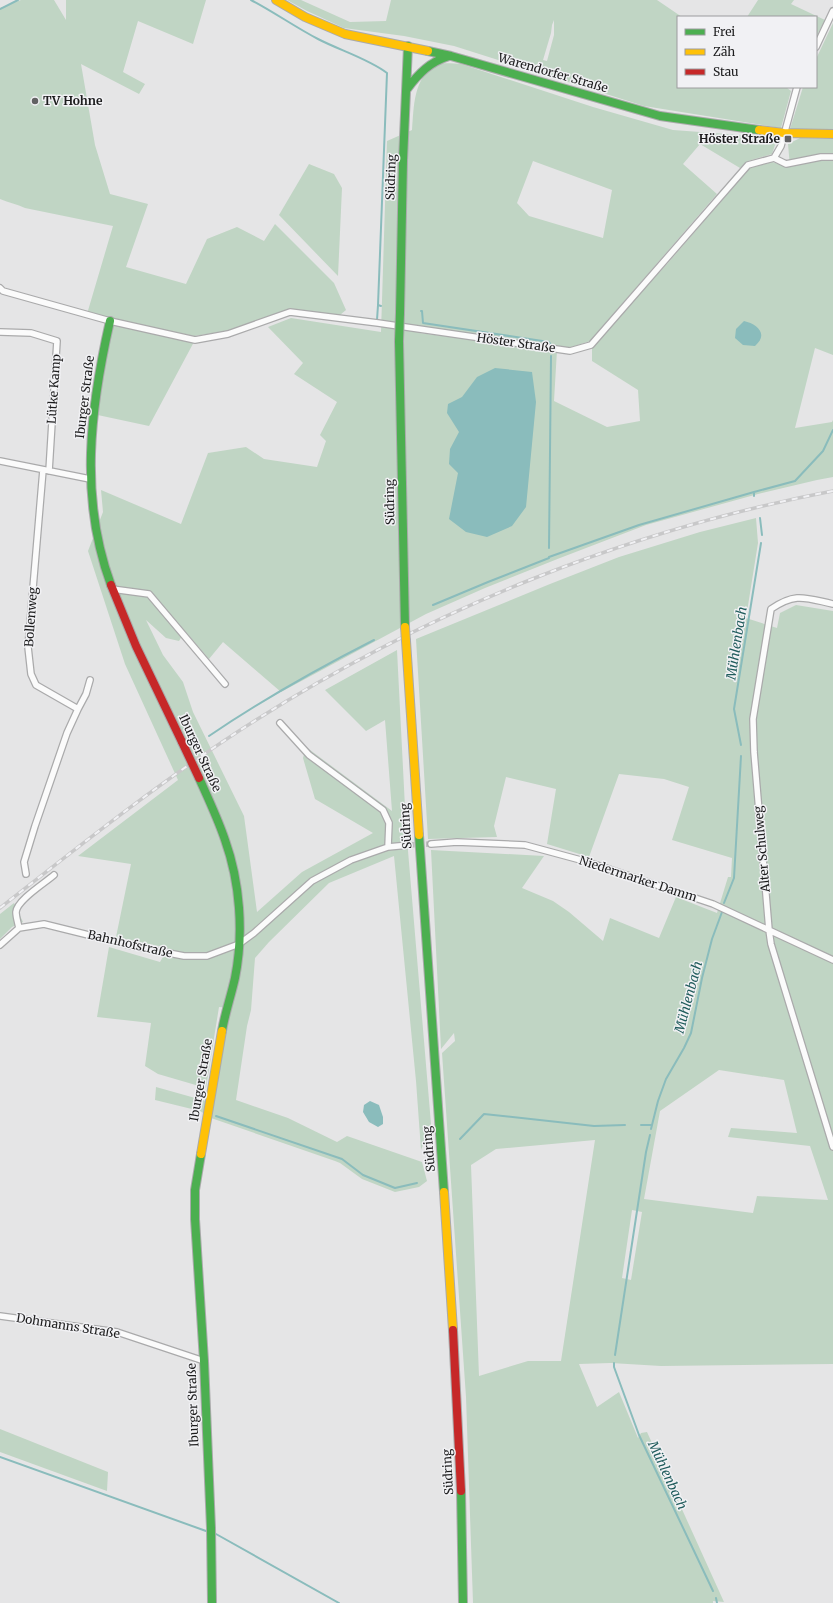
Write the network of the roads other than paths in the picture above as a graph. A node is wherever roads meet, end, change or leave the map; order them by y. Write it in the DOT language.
graph roads {
  1 [pos="276,0"];
  2 [pos="833,11"];
  3 [pos="817,45"];
  4 [pos="408,46"];
  5 [pos="451,56"];
  6 [pos="795,88"];
  7 [pos="408,89"];
  8 [pos="784,133"];
  9 [pos="833,134"];
  10 [pos="833,157"];
  11 [pos="774,158"];
  12 [pos="0,288"];
  13 [pos="110,321"];
  14 [pos="0,332"];
  15 [pos="0,461"];
  16 [pos="46,470"];
  17 [pos="90,479"];
  18 [pos="112,588"];
  19 [pos="833,604"];
  20 [pos="90,680"];
  21 [pos="225,684"];
  22 [pos="78,709"];
  23 [pos="280,723"];
  24 [pos="431,844"];
  25 [pos="409,845"];
  26 [pos="388,847"];
  27 [pos="26,874"];
  28 [pos="54,875"];
  29 [pos="19,928"];
  30 [pos="769,930"];
  31 [pos="239,944"];
  32 [pos="0,945"];
  33 [pos="833,960"];
  34 [pos="833,1147"];
  35 [pos="0,1316"];
  36 [pos="204,1361"];
  37 [pos="212,1603"];
  38 [pos="463,1603"];
  1 -- 4 [label="main road, Warendorfer Straße"];
  2 -- 3 [label="street"];
  4 -- 5 [label="main road, Warendorfer Straße"];
  4 -- 7 [label="main road, Südring"];
  5 -- 7 [label="main road"];
  5 -- 8 [label="main road, Warendorfer Straße"];
  6 -- 8 [label="street"];
  7 -- 38 [label="main road, Südring, bridge"];
  8 -- 9 [label="main road, Warendorfer Straße"];
  8 -- 11 [label="street"];
  10 -- 11 [label="street"];
  11 -- 13 [label="street, Höster Straße"];
  12 -- 13 [label="street"];
  13 -- 17 [label="main road, Iburger Straße"];
  14 -- 16 [label="street, Lütke Kamp"];
  15 -- 16 [label="street"];
  16 -- 17 [label="street"];
  16 -- 22 [label="street, Bollenweg"];
  17 -- 18 [label="main road, Iburger Straße"];
  18 -- 21 [label="street"];
  18 -- 31 [label="main road, Iburger Straße, bridge"];
  19 -- 30 [label="street, Alter Schulweg"];
  20 -- 22 [label="street"];
  22 -- 27 [label="street"];
  23 -- 26 [label="street"];
  24 -- 30 [label="street, Niedermarker Damm"];
  25 -- 26 [label="street"];
  26 -- 31 [label="street"];
  28 -- 29 [label="street"];
  29 -- 31 [label="street, Bahnhofstraße"];
  29 -- 32 [label="street"];
  30 -- 33 [label="street, Niedermarker Damm"];
  30 -- 34 [label="street, Alter Schulweg"];
  31 -- 36 [label="main road, Iburger Straße"];
  35 -- 36 [label="street, Dohmanns Straße"];
  36 -- 37 [label="main road, Iburger Straße"];
}
